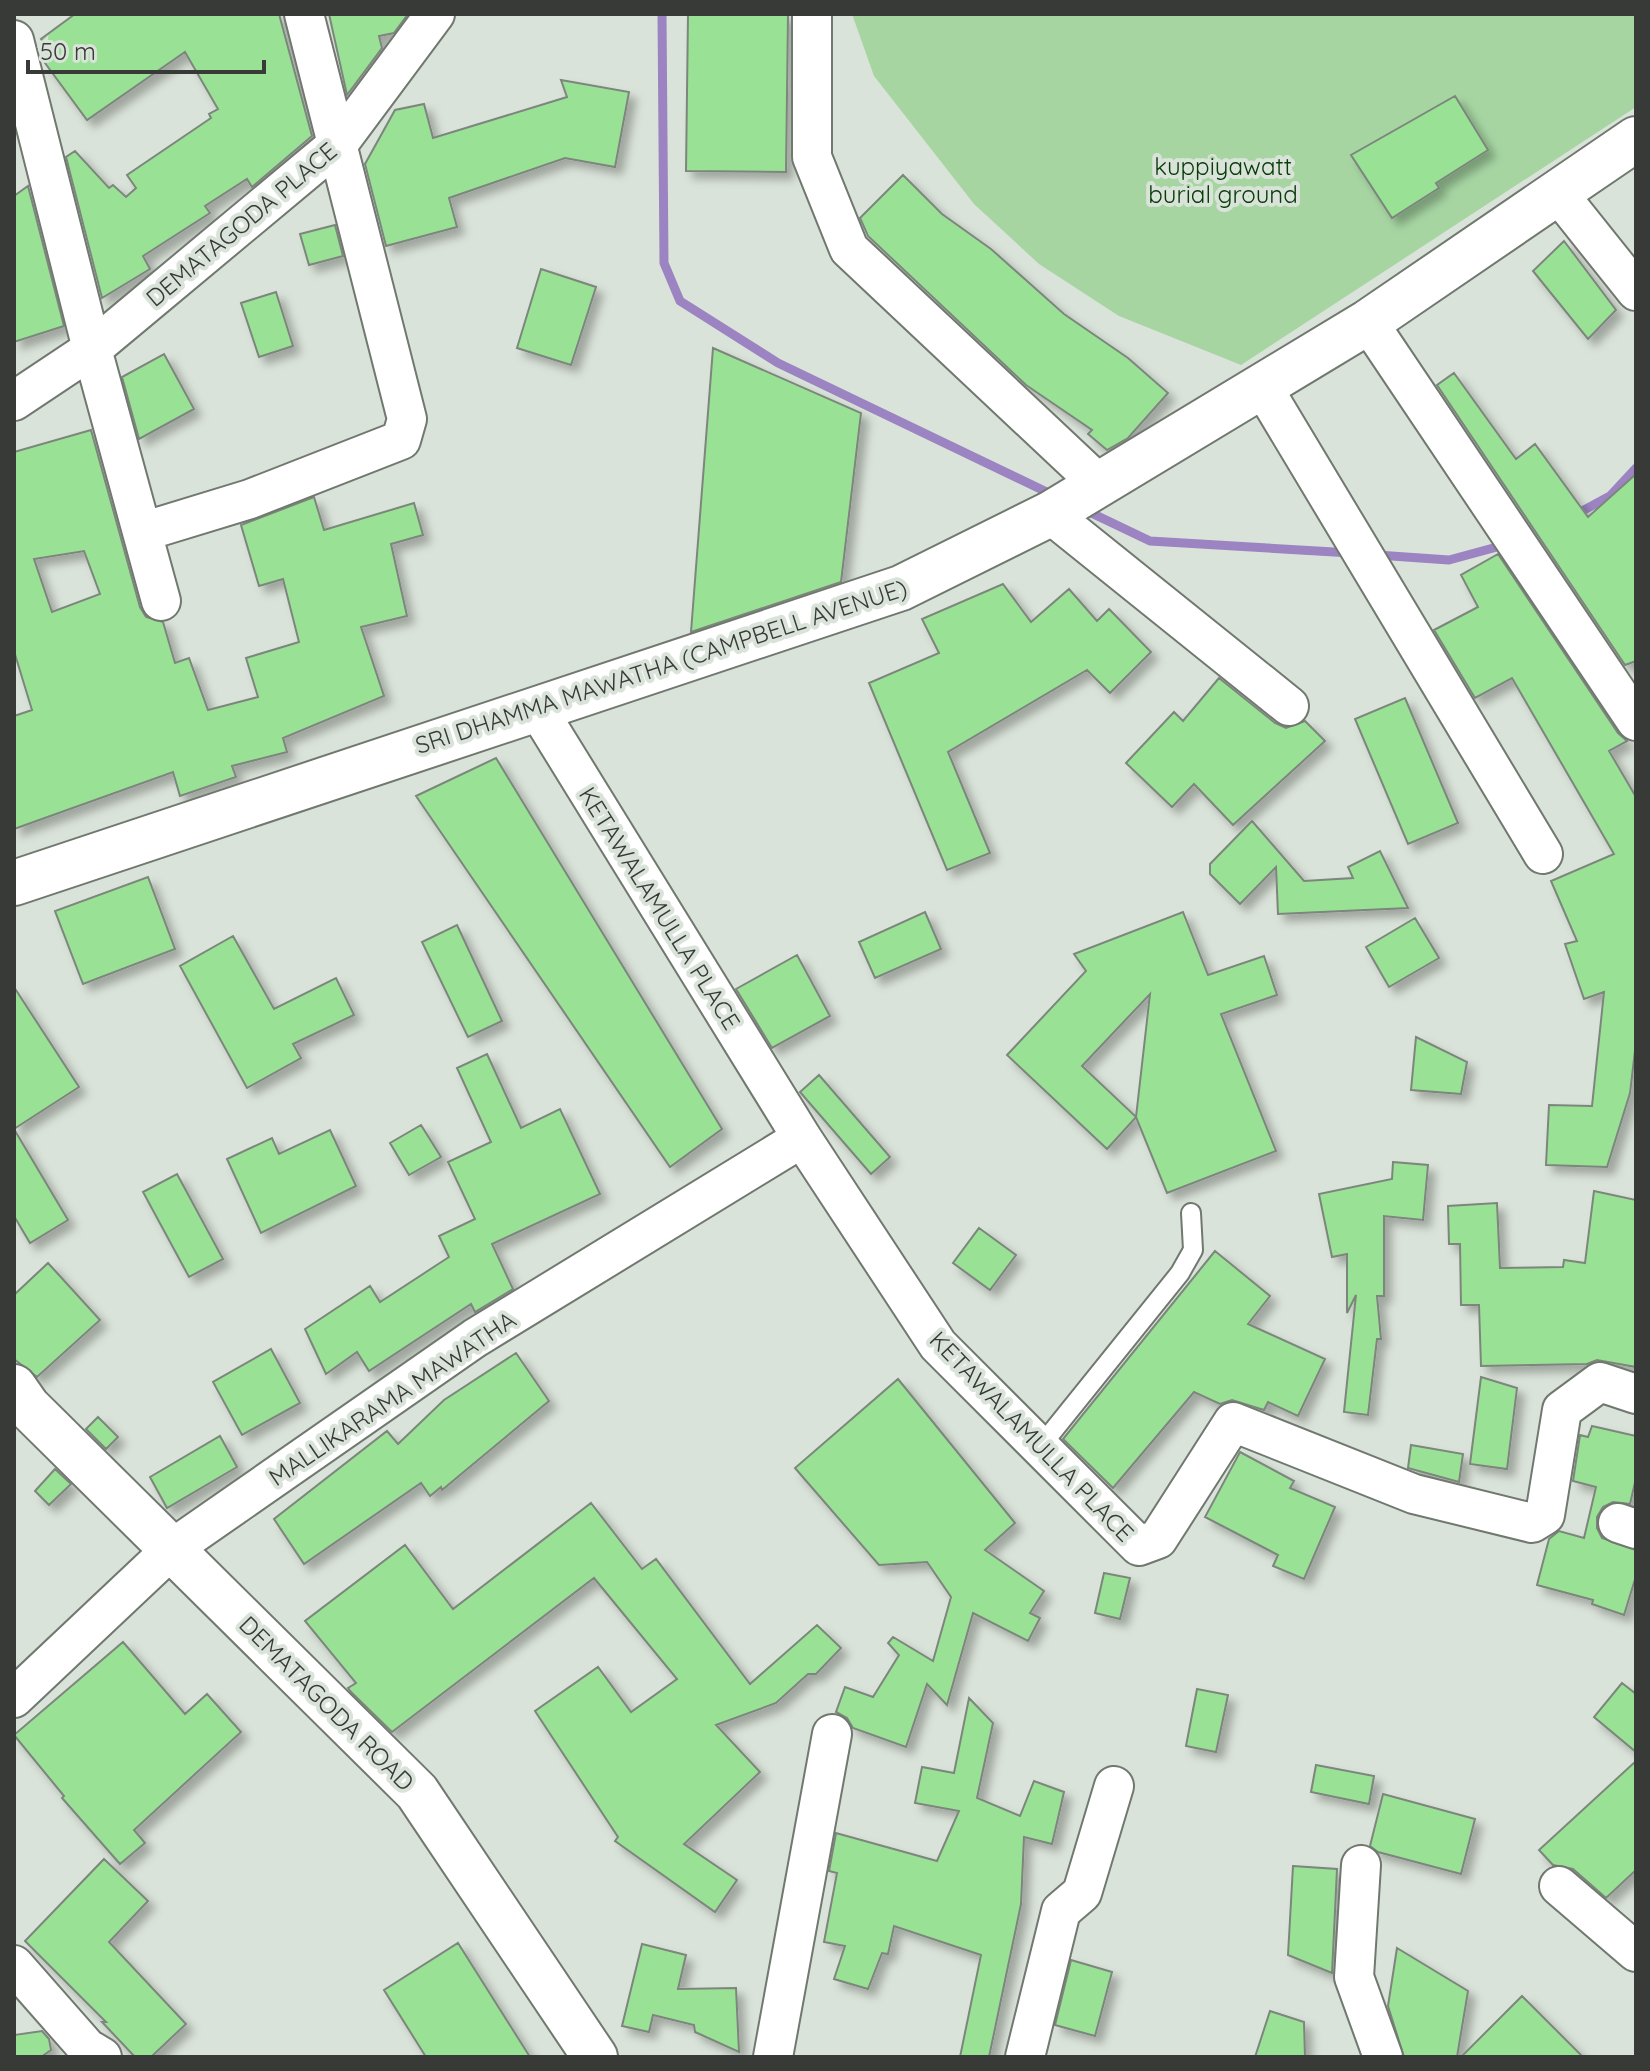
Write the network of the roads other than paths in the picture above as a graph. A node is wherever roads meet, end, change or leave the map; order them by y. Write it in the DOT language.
graph roads {
  1 [pos="304,14"];
  2 [pos="435,14"];
  3 [pos="812,14"];
  4 [pos="14,40"];
  5 [pos="339,143"];
  6 [pos="1633,146"];
  7 [pos="1557,192"];
  8 [pos="1636,291"];
  9 [pos="1368,322"];
  10 [pos="92,349"];
  11 [pos="1262,386"];
  12 [pos="14,401"];
  13 [pos="1071,501"];
  14 [pos="142,532"];
  15 [pos="161,601"];
  16 [pos="1289,706"];
  17 [pos="536,707"];
  18 [pos="1636,721"];
  19 [pos="1543,854"];
  20 [pos="14,883"];
  21 [pos="802,1138"];
  22 [pos="1191,1213"];
  23 [pos="1636,1394"];
  24 [pos="19,1403"];
  25 [pos="1040,1447"];
  26 [pos="173,1548"];
  27 [pos="14,1698"];
  28 [pos="832,1734"];
  29 [pos="1114,1786"];
  30 [pos="1361,1865"];
  31 [pos="1559,1886"];
  32 [pos="1636,1952"];
  33 [pos="14,1965"];
  34 [pos="102,2057"];
  35 [pos="595,2057"];
  36 [pos="773,2057"];
  37 [pos="1025,2057"];
  38 [pos="1383,2057"];
  1 -- 5 [label="street"];
  2 -- 5 [label="street, DEMATAGODA PLACE"];
  3 -- 13 [label="street"];
  4 -- 10 [label="street"];
  5 -- 10 [label="street, DEMATAGODA PLACE"];
  5 -- 14 [label="street"];
  6 -- 7 [label="main road, SRI DHAMMA MAWATHA (CAMPBELL AVENUE)"];
  7 -- 8 [label="street"];
  7 -- 9 [label="main road, SRI DHAMMA MAWATHA (CAMPBELL AVENUE)"];
  9 -- 11 [label="main road, SRI DHAMMA MAWATHA (CAMPBELL AVENUE)"];
  9 -- 18 [label="street"];
  10 -- 12 [label="street, DEMATAGODA PLACE"];
  10 -- 14 [label="street"];
  11 -- 13 [label="main road, SRI DHAMMA MAWATHA (CAMPBELL AVENUE)"];
  11 -- 19 [label="street"];
  13 -- 16 [label="street"];
  13 -- 17 [label="main road, SRI DHAMMA MAWATHA (CAMPBELL AVENUE)"];
  14 -- 15 [label="street"];
  17 -- 20 [label="main road, SRI DHAMMA MAWATHA (CAMPBELL AVENUE)"];
  17 -- 21 [label="street, KETAWALAMULLA PLACE"];
  21 -- 25 [label="street, KETAWALAMULLA PLACE"];
  21 -- 26 [label="street, MALLIKARAMA MAWATHA"];
  22 -- 25 [label="lane"];
  23 -- 25 [label="street, KETAWALAMULLA PLACE"];
  24 -- 26 [label="main road, DEMATAGODA ROAD"];
  26 -- 27 [label="street, MALLIKARAMA MAWATHA"];
  26 -- 35 [label="main road, DEMATAGODA ROAD"];
  28 -- 36 [label="street"];
  29 -- 37 [label="street"];
  30 -- 38 [label="street"];
  31 -- 32 [label="street"];
  33 -- 34 [label="street"];
}
